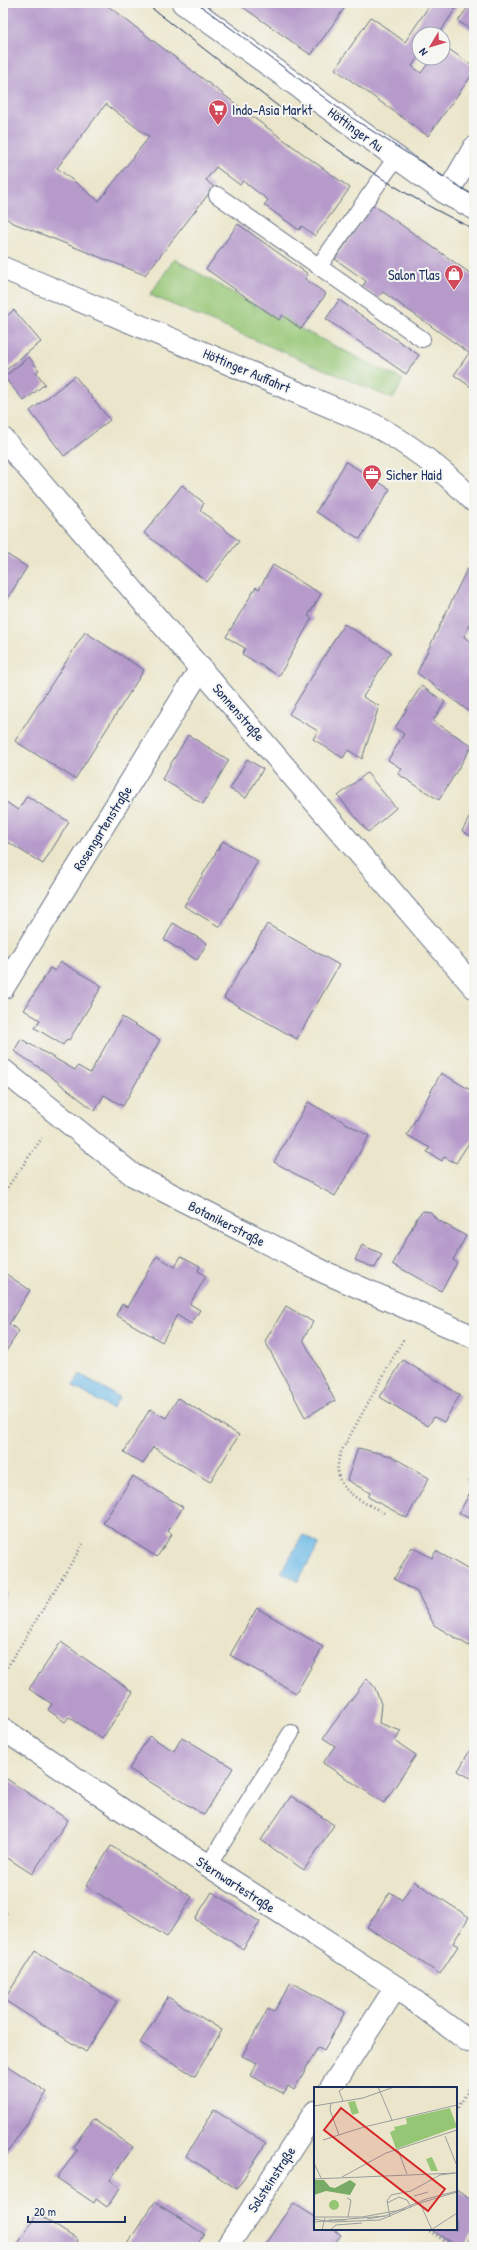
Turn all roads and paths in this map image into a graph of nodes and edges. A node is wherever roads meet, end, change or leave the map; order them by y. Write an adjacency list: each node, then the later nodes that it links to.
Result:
1 (183, 3): 3 (street, Höttinger Au)
2 (474, 148): 4 (street)
3 (396, 158): 4 (street, Höttinger Au); 7 (lane)
4 (447, 194): 6 (street, Höttinger Au)
5 (218, 195): 7 (lane)
6 (474, 208)
7 (319, 266): 9 (lane)
8 (3, 268): 11 (street, Höttinger Auffahrt)
9 (422, 338)
10 (3, 439): 12 (street, Sonnenstraße)
11 (474, 501)
12 (201, 668): 13 (street, Sonnenstraße); 14 (street, Rosengartenstraße)
13 (474, 987)
14 (3, 988)
15 (3, 1070): 16 (street, Botanikerstraße)
16 (58, 1115): 17 (path); 18 (street, Botanikerstraße)
17 (3, 1194)
18 (398, 1304): 19 (street, Botanikerstraße); 20 (path)
19 (474, 1337)
20 (384, 1512)
21 (83, 1544): 22 (path)
22 (3, 1674)
23 (3, 1729): 25 (street, Sternwartestraße)
24 (291, 1733): 25 (lane)
25 (208, 1866): 26 (street, Sternwartestraße)
26 (396, 1987): 27 (street, Sternwartestraße); 29 (street)
27 (471, 2042)
28 (474, 2080): 30 (path)
29 (332, 2087)
30 (457, 2109)
31 (314, 2114): 33 (street, Solsteinstraße)
32 (428, 2230): 34 (path)
33 (227, 2247)
34 (454, 2247)

